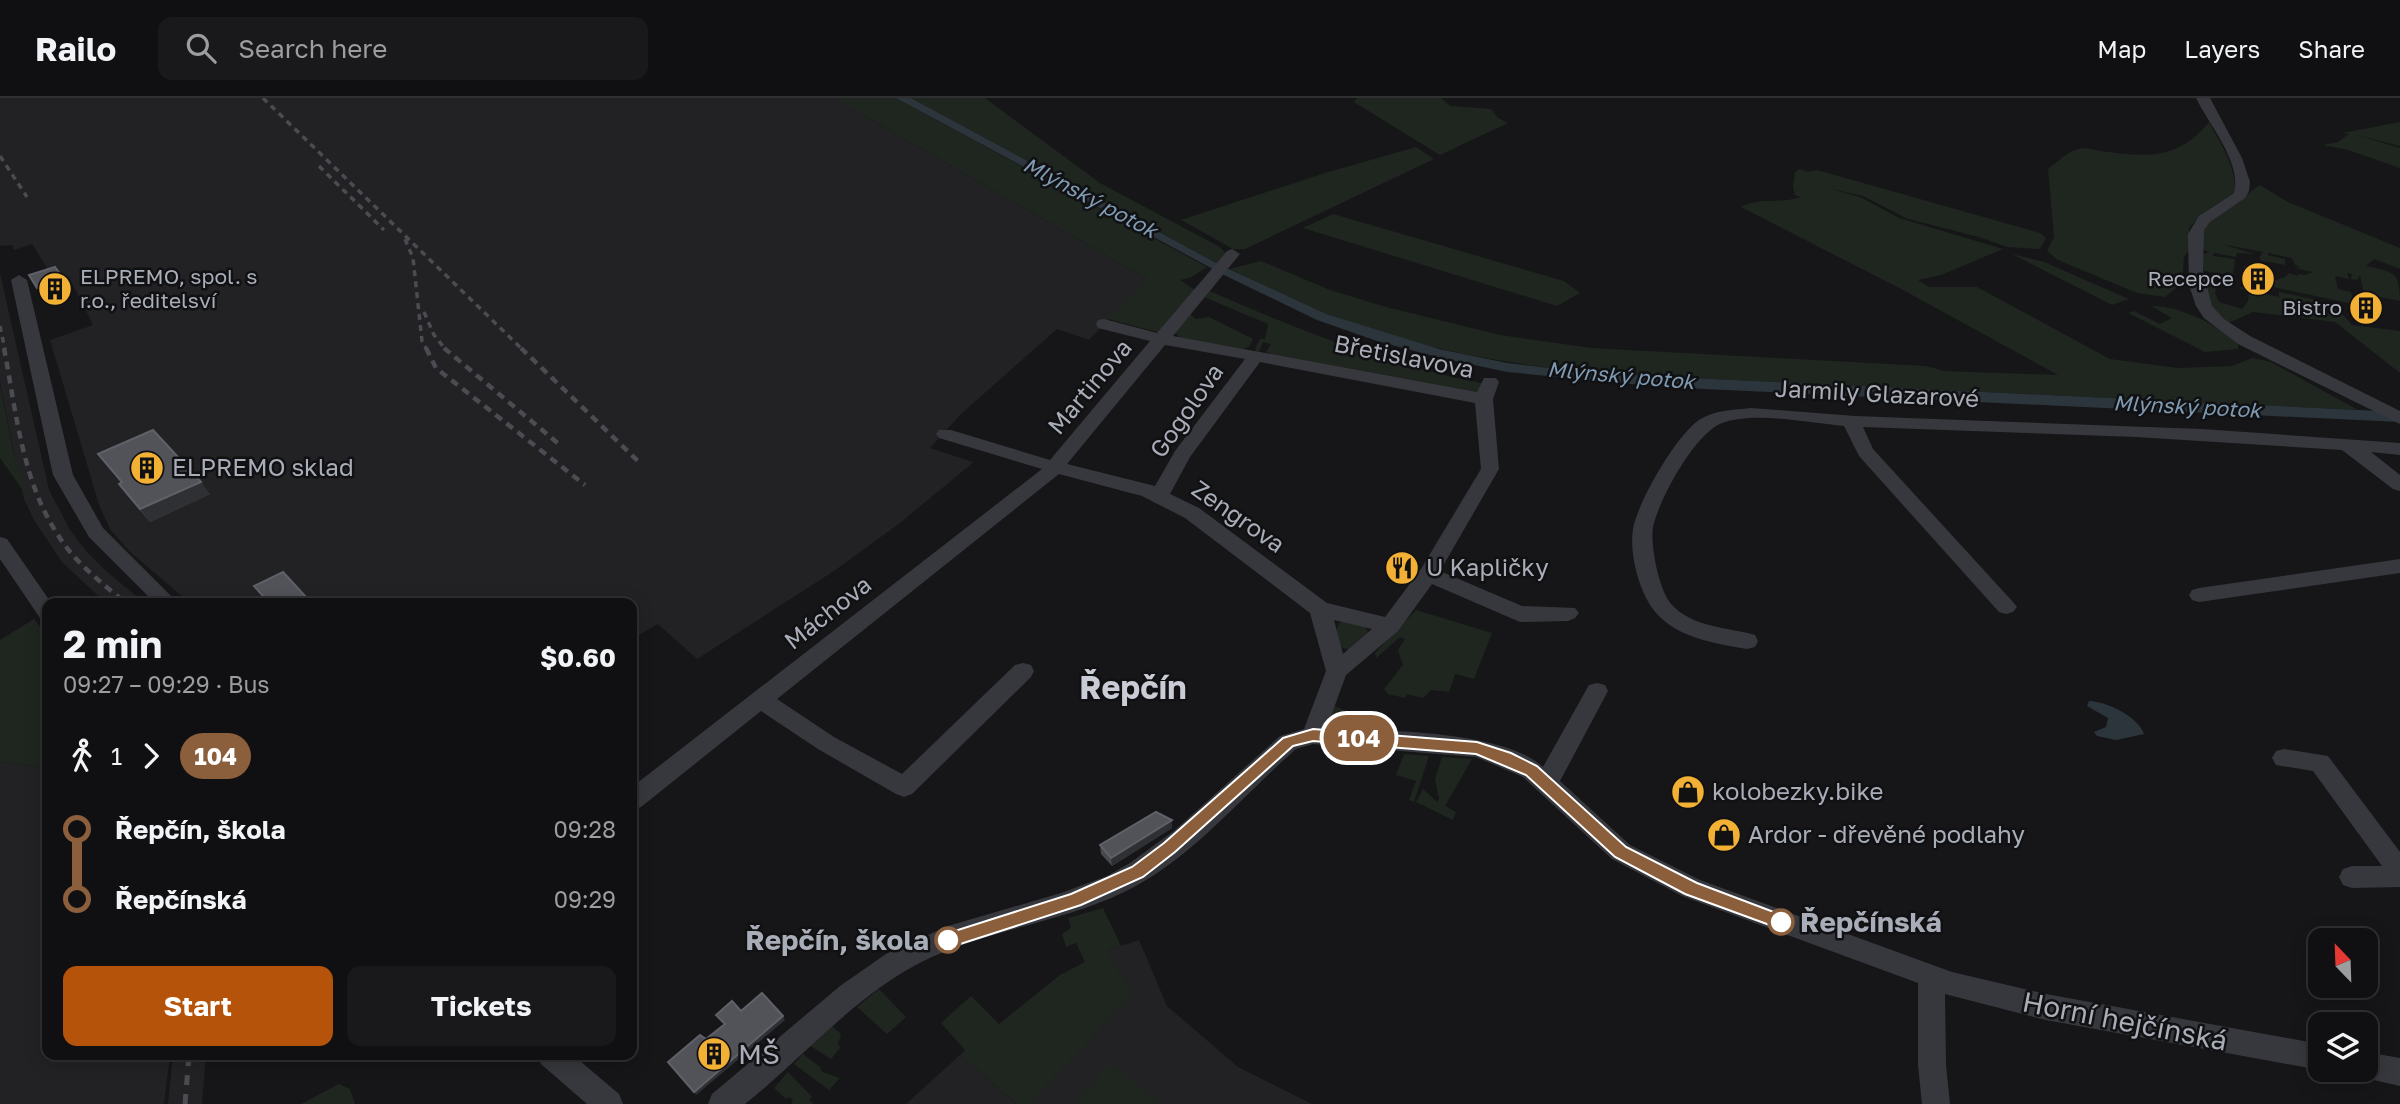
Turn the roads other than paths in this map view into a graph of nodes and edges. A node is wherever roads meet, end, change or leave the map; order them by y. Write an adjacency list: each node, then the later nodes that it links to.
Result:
1 (2203, 98): 7 (street)
2 (1231, 257): 5 (street, Martinova)
3 (19, 280): 19 (street)
4 (1104, 324): 5 (street, Břetislavova)
5 (1163, 339): 6 (street, Břetislavova); 12 (street, Martinova)
6 (1256, 356): 14 (street, Gogolova); 17 (street, Břetislavova)
7 (2400, 418)
8 (1853, 421): 10 (street, Jarmily Glazarové); 21 (street); 25 (street, Jarmily Glazarové)
9 (945, 434): 12 (street, Zengrova)
10 (2344, 443): 11 (street, Jarmily Glazarové); 13 (street, Jarmily Glazarové)
11 (2400, 449)
12 (1055, 466): 14 (street, Zengrova); 29 (street, Máchova)
13 (2400, 485)
14 (1160, 495): 22 (street, Zengrova)
15 (0, 544): 20 (street)
16 (2400, 566): 18 (street)
17 (1428, 574): 23 (street); 24 (street, Břetislavova)
18 (2199, 595)
19 (163, 598)
20 (42, 606)
21 (2006, 607)
22 (1320, 609): 24 (street); 27 (street)
23 (1568, 613)
24 (1390, 626): 27 (street, Břetislavova)
25 (1747, 641)
26 (1023, 671): 29 (street)
27 (1337, 671): 30 (street)
28 (1597, 691): 32 (street)
29 (760, 699): 33 (street, Máchova)
30 (1313, 735): 32 (street); 43 (street)
31 (2284, 758): 34 (street)
32 (1546, 784): 37 (street)
33 (637, 796)
34 (2400, 870)
35 (2400, 876): 36 (street)
36 (2352, 877)
37 (1931, 977): 38 (street, Horní hejčínská); 44 (street)
38 (2308, 1055)
39 (557, 1060): 42 (street)
40 (2378, 1068): 41 (street)
41 (2400, 1072)
42 (609, 1104)
43 (722, 1104)
44 (1936, 1104)

